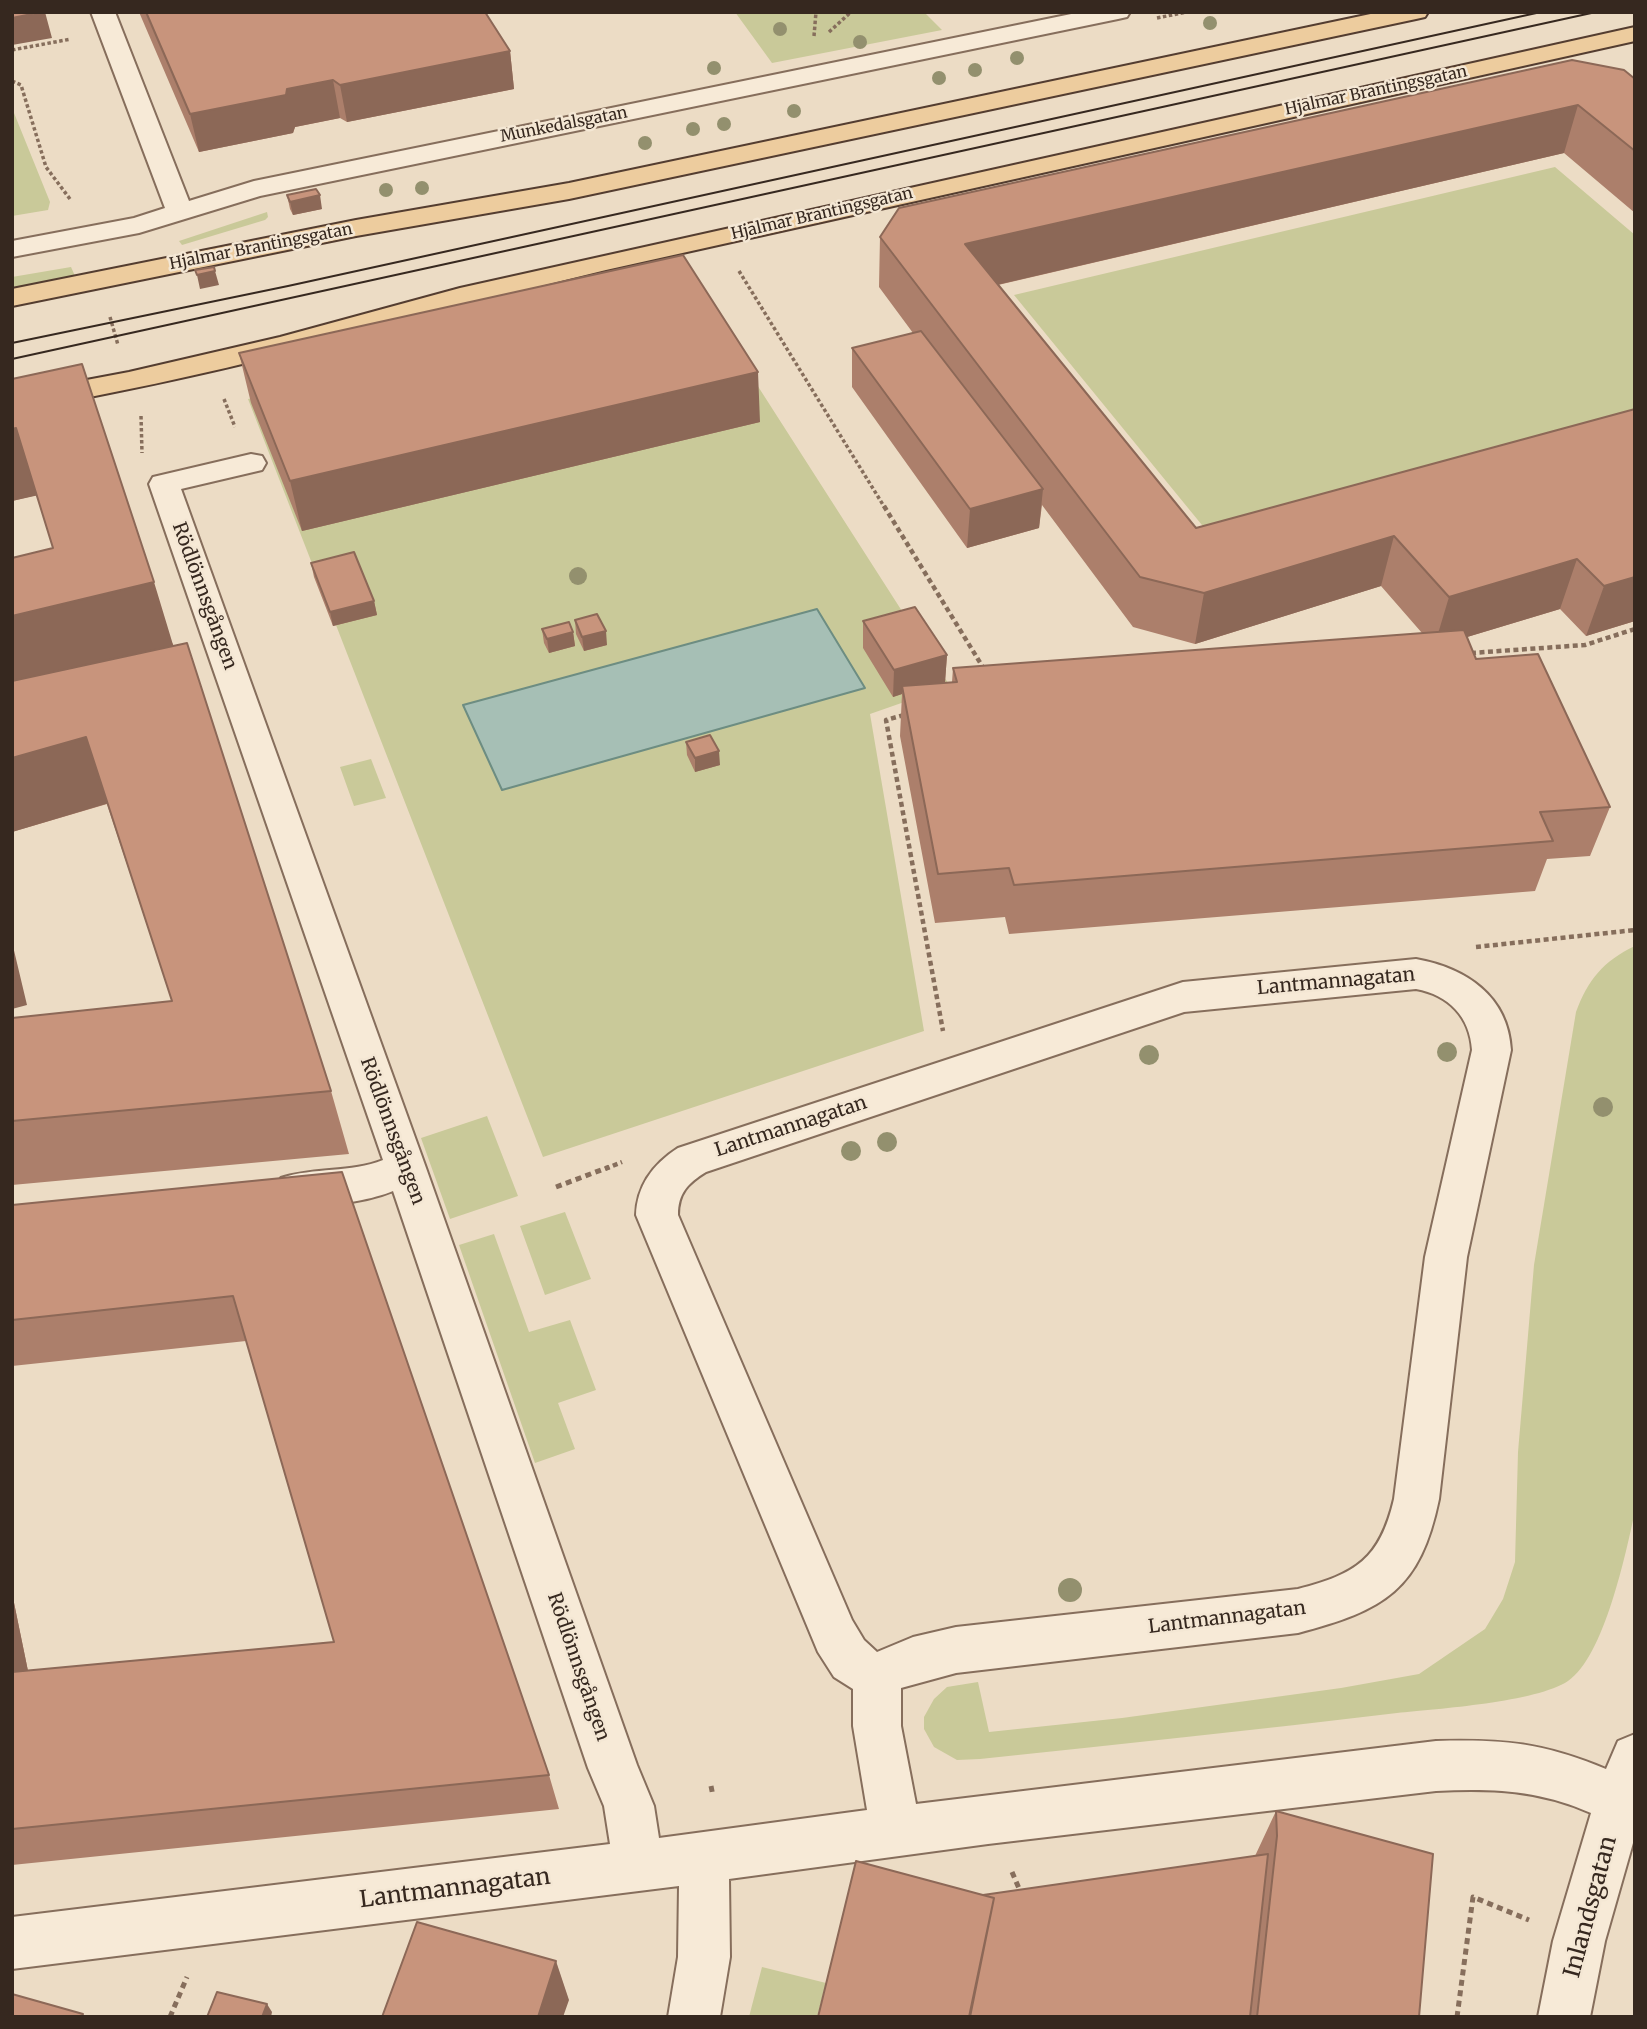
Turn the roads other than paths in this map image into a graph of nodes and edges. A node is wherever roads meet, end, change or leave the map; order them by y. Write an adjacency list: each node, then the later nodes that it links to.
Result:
1 (103, 12): 5 (street)
2 (1118, 12): 5 (street, Munkedalsgatan)
3 (1416, 12): 7 (main road, Hjalmar Brantingsgatan)
4 (1635, 34): 8 (main road, Hjalmar Brantingsgatan)
5 (180, 212): 6 (street, Munkedalsgatan)
6 (12, 249)
7 (12, 298)
8 (12, 403)
9 (251, 463): 10 (street, Rödlönnsgången)
10 (406, 1168): 11 (street); 16 (street, Rödlönnsgången)
11 (263, 1193)
12 (877, 1675): 12 (street, Lantmannagatan); 14 (street)
13 (1627, 1779): 14 (street, Lantmannagatan); 19 (street, Inlandsgatan)
14 (896, 1830): 15 (street, Lantmannagatan)
15 (702, 1857): 16 (street, Lantmannagatan); 18 (street)
16 (625, 1868): 17 (street, Lantmannagatan)
17 (12, 1943)
18 (694, 2017)
19 (1564, 2017)

